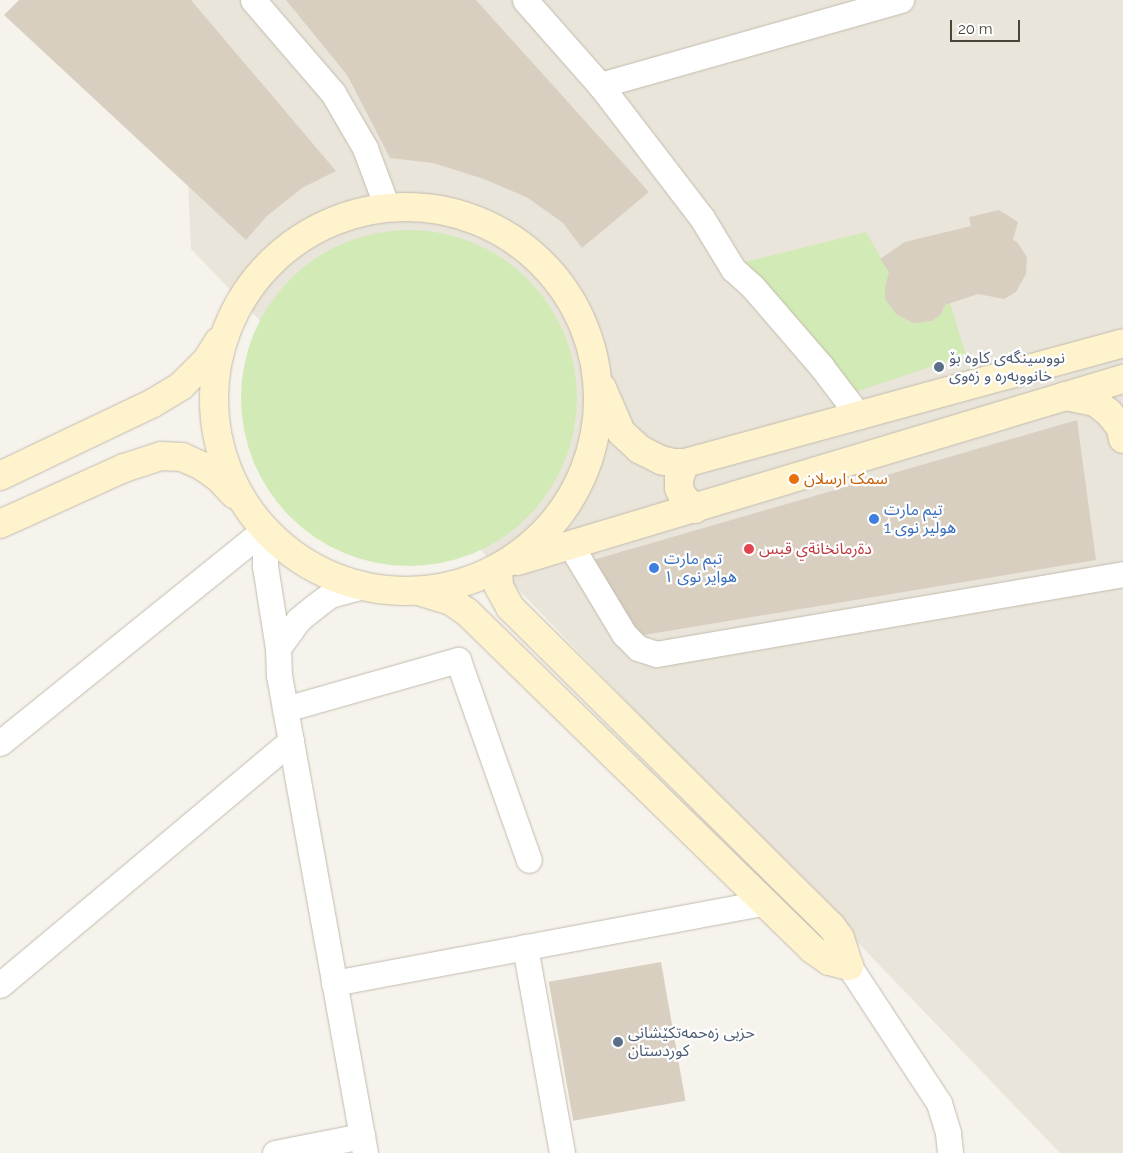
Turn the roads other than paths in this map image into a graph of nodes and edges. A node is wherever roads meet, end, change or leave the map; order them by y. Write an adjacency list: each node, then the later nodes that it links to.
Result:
1 (253, 0): 5 (street)
2 (525, 0): 4 (street)
3 (901, 0): 4 (street)
4 (600, 86): 11 (street)
5 (387, 207): 6 (street); 8 (street)
6 (230, 322): 14 (street); 15 (street)
7 (1123, 343): 11 (street)
8 (597, 375): 13 (street); 20 (street)
9 (1123, 379): 10 (street)
10 (1064, 395): 12 (street); 16 (street)
11 (860, 416): 13 (street)
12 (1122, 430)
13 (685, 463): 16 (street)
14 (0, 476)
15 (248, 508): 17 (street); 18 (street)
16 (695, 509): 19 (street)
17 (0, 524)
18 (264, 532): 22 (street); 24 (street); 27 (street)
19 (571, 546): 20 (street); 21 (street)
20 (502, 566): 23 (street); 31 (street)
21 (1123, 574)
22 (360, 587): 23 (street); 24 (street)
23 (420, 592): 29 (street)
24 (278, 648): 25 (street)
25 (285, 709): 26 (street); 28 (street)
26 (291, 741): 32 (street); 33 (street)
27 (0, 743)
28 (529, 860)
29 (765, 902): 30 (street); 31 (street)
30 (525, 947): 32 (street); 36 (street)
31 (849, 966): 37 (street)
32 (334, 983): 34 (street)
33 (0, 985)
34 (363, 1144): 35 (street)
35 (275, 1153)
36 (562, 1153)
37 (950, 1153)

